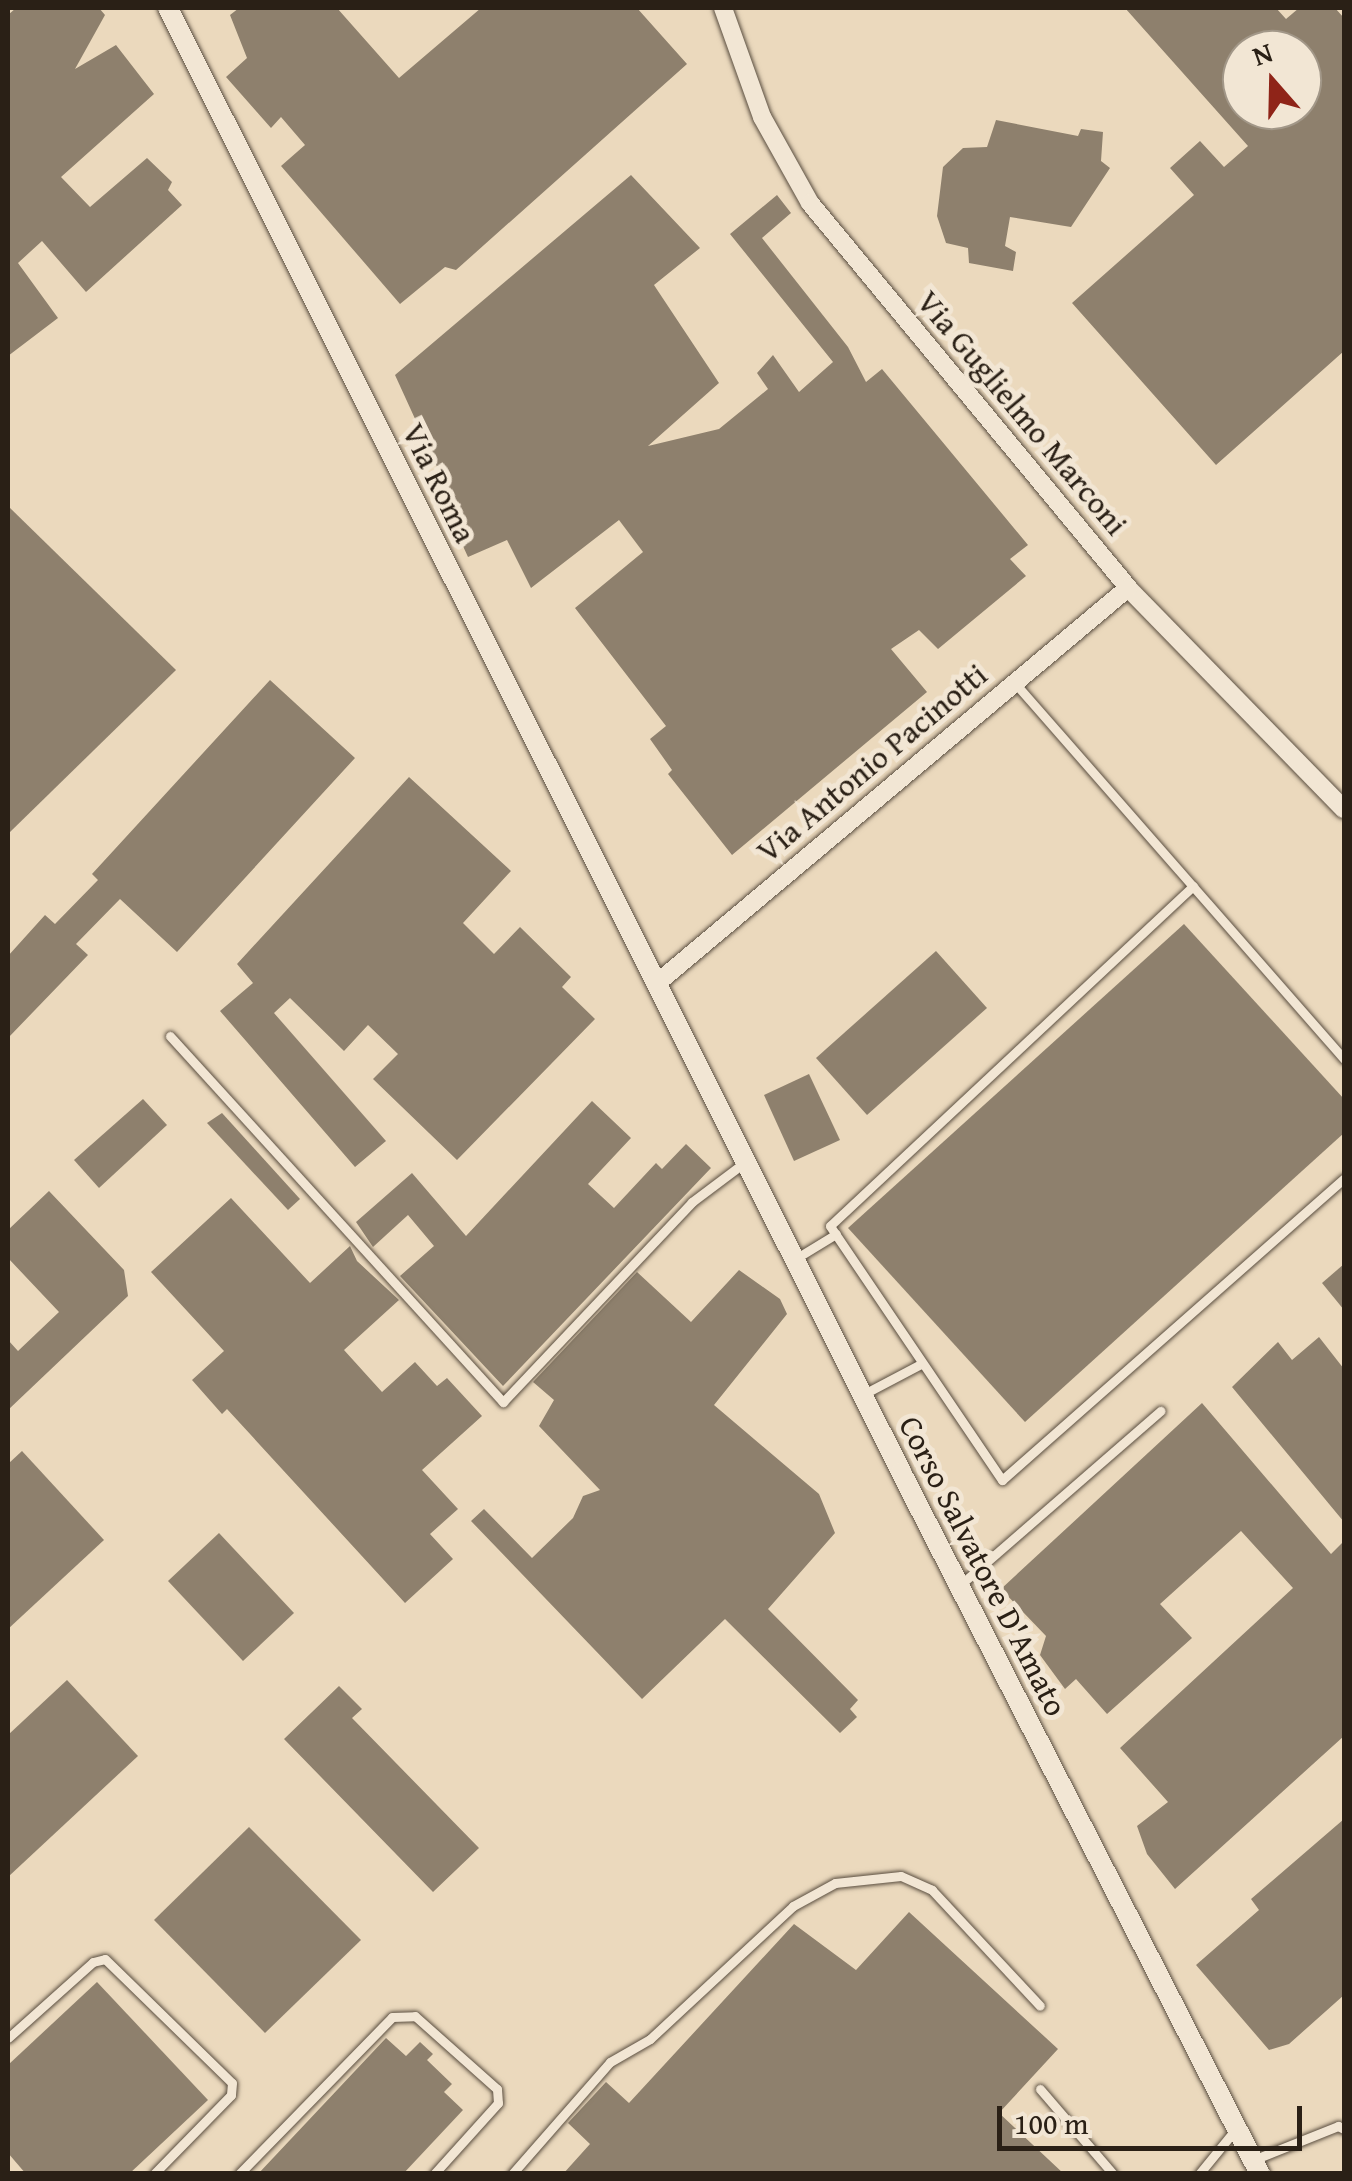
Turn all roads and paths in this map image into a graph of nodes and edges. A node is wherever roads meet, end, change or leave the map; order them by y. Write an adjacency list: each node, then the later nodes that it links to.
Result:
1 (168, 8): 7 (street, Via Roma)
2 (723, 8): 3 (street, Via Guglielmo Marconi)
3 (1128, 588): 4 (street, Via Antonio Pacinotti); 5 (street, Via Guglielmo Marconi)
4 (1014, 682): 6 (lane); 7 (street, Via Antonio Pacinotti)
5 (1344, 809)
6 (1193, 886): 9 (lane); 12 (lane)
7 (656, 984): 10 (street, Corso Salvatore D'Amato)
8 (170, 1036): 10 (lane)
9 (1344, 1059)
10 (745, 1162): 13 (street, Corso Salvatore D'Amato)
11 (1344, 1178): 14 (lane)
12 (836, 1234): 13 (lane); 14 (lane)
13 (794, 1260): 15 (street, Corso Salvatore D'Amato)
14 (921, 1364): 15 (lane)
15 (862, 1395): 17 (street, Corso Salvatore D'Amato)
16 (1160, 1411): 17 (lane)
17 (960, 1586): 21 (street, Corso Salvatore D'Amato)
18 (1040, 2006): 27 (lane)
19 (8, 2038): 24 (lane)
20 (1040, 2088): 28 (lane)
21 (1236, 2128): 23 (street, Corso Salvatore D'Amato); 29 (lane)
22 (1344, 2130): 23 (lane)
23 (1256, 2166)
24 (154, 2174)
25 (239, 2174): 26 (lane)
26 (434, 2174)
27 (512, 2174)
28 (1113, 2174)
29 (1198, 2174)

